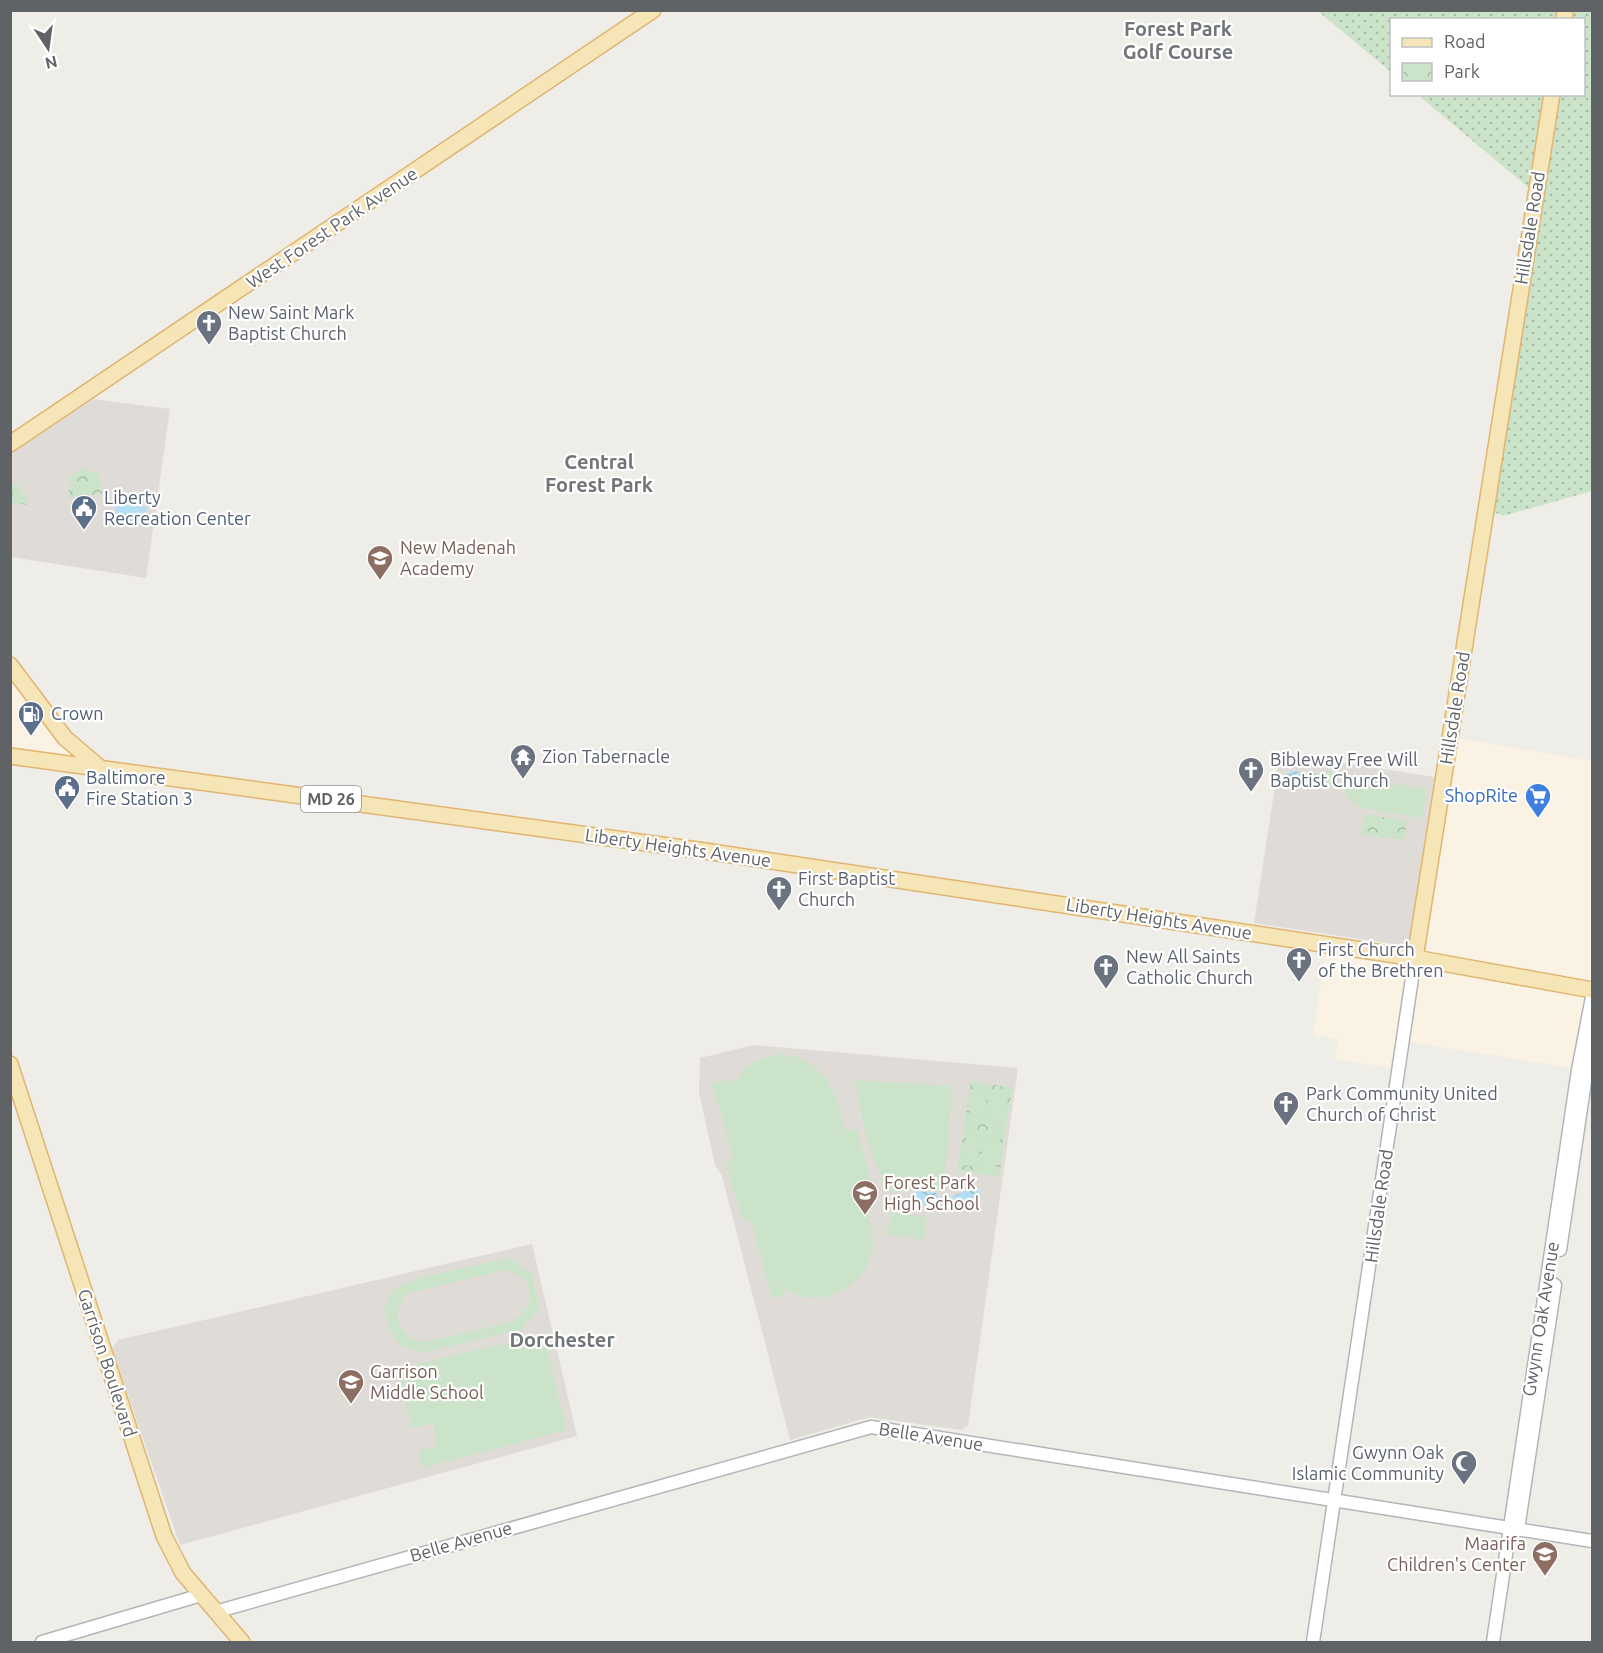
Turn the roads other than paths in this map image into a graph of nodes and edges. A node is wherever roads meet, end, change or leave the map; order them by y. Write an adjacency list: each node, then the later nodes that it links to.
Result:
1 (653, 10): 3 (main road, West Forest Park Avenue)
2 (1552, 96): 7 (main road, Hillsdale Road)
3 (10, 444)
4 (10, 665): 6 (main road)
5 (10, 756): 6 (main road, Liberty Heights Avenue / MD 26)
6 (100, 768): 7 (main road, Liberty Heights Avenue / MD 26)
7 (1415, 958): 8 (main road, Liberty Heights Avenue / MD 26); 12 (street, Hillsdale Road)
8 (1593, 990)
9 (1593, 997): 13 (street, Gwynn Oak Avenue)
10 (1593, 1034): 13 (street, Gwynn Oak Avenue)
11 (10, 1064): 15 (main road, Garrison Boulevard)
12 (1335, 1501): 13 (street, Belle Avenue); 16 (street, Belle Avenue); 19 (street, Hillsdale Road)
13 (1514, 1529): 14 (street, Belle Avenue); 20 (street, Gwynn Oak Avenue); 21 (street, Gwynn Oak Avenue)
14 (1593, 1541)
15 (201, 1595): 16 (main road, Garrison Boulevard); 17 (street)
16 (215, 1612): 18 (main road, Garrison Boulevard)
17 (42, 1642)
18 (242, 1642)
19 (1313, 1642)
20 (1493, 1642)
21 (1501, 1642)

